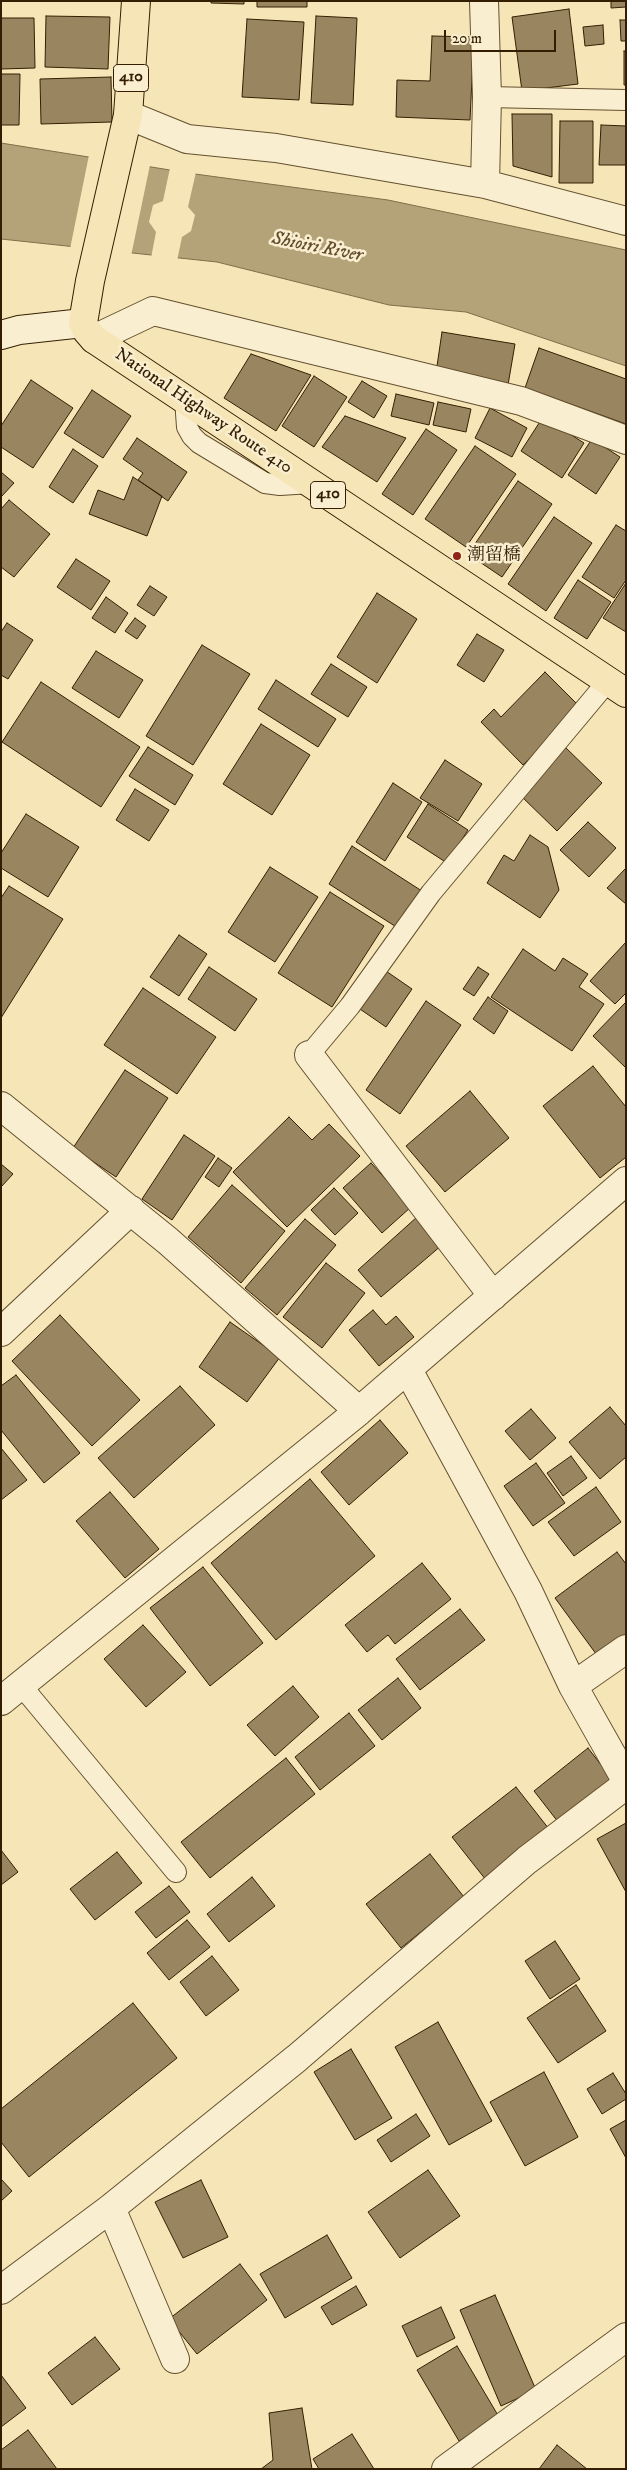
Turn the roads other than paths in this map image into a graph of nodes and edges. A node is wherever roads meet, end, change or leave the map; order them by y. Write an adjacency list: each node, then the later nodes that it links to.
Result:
1 (136, 1): 5 (highway, 410)
2 (484, 1): 3 (street)
3 (488, 98): 4 (lane); 6 (street)
4 (626, 100)
5 (128, 115): 6 (street); 8 (highway, 410)
6 (485, 184): 7 (street)
7 (626, 221)
8 (88, 331): 9 (street); 10 (street); 11 (highway, National Highway Route 410 / 410)
9 (1, 335)
10 (626, 440)
11 (617, 687): 12 (lane)
12 (309, 1055): 16 (street)
13 (1, 1106): 15 (street)
14 (626, 1181): 16 (street)
15 (131, 1210): 17 (street); 19 (street)
16 (492, 1296): 18 (street)
17 (1, 1332)
18 (408, 1370): 19 (street); 21 (street)
19 (359, 1411): 22 (street)
20 (626, 1649): 21 (street)
21 (573, 1686): 23 (street)
22 (11, 1692): 25 (lane)
23 (626, 1780)
24 (626, 1785): 26 (street)
25 (176, 1872)
26 (111, 2208): 27 (street); 29 (street)
27 (1, 2290)
28 (626, 2336): 30 (street)
29 (175, 2359)
30 (446, 2469)

